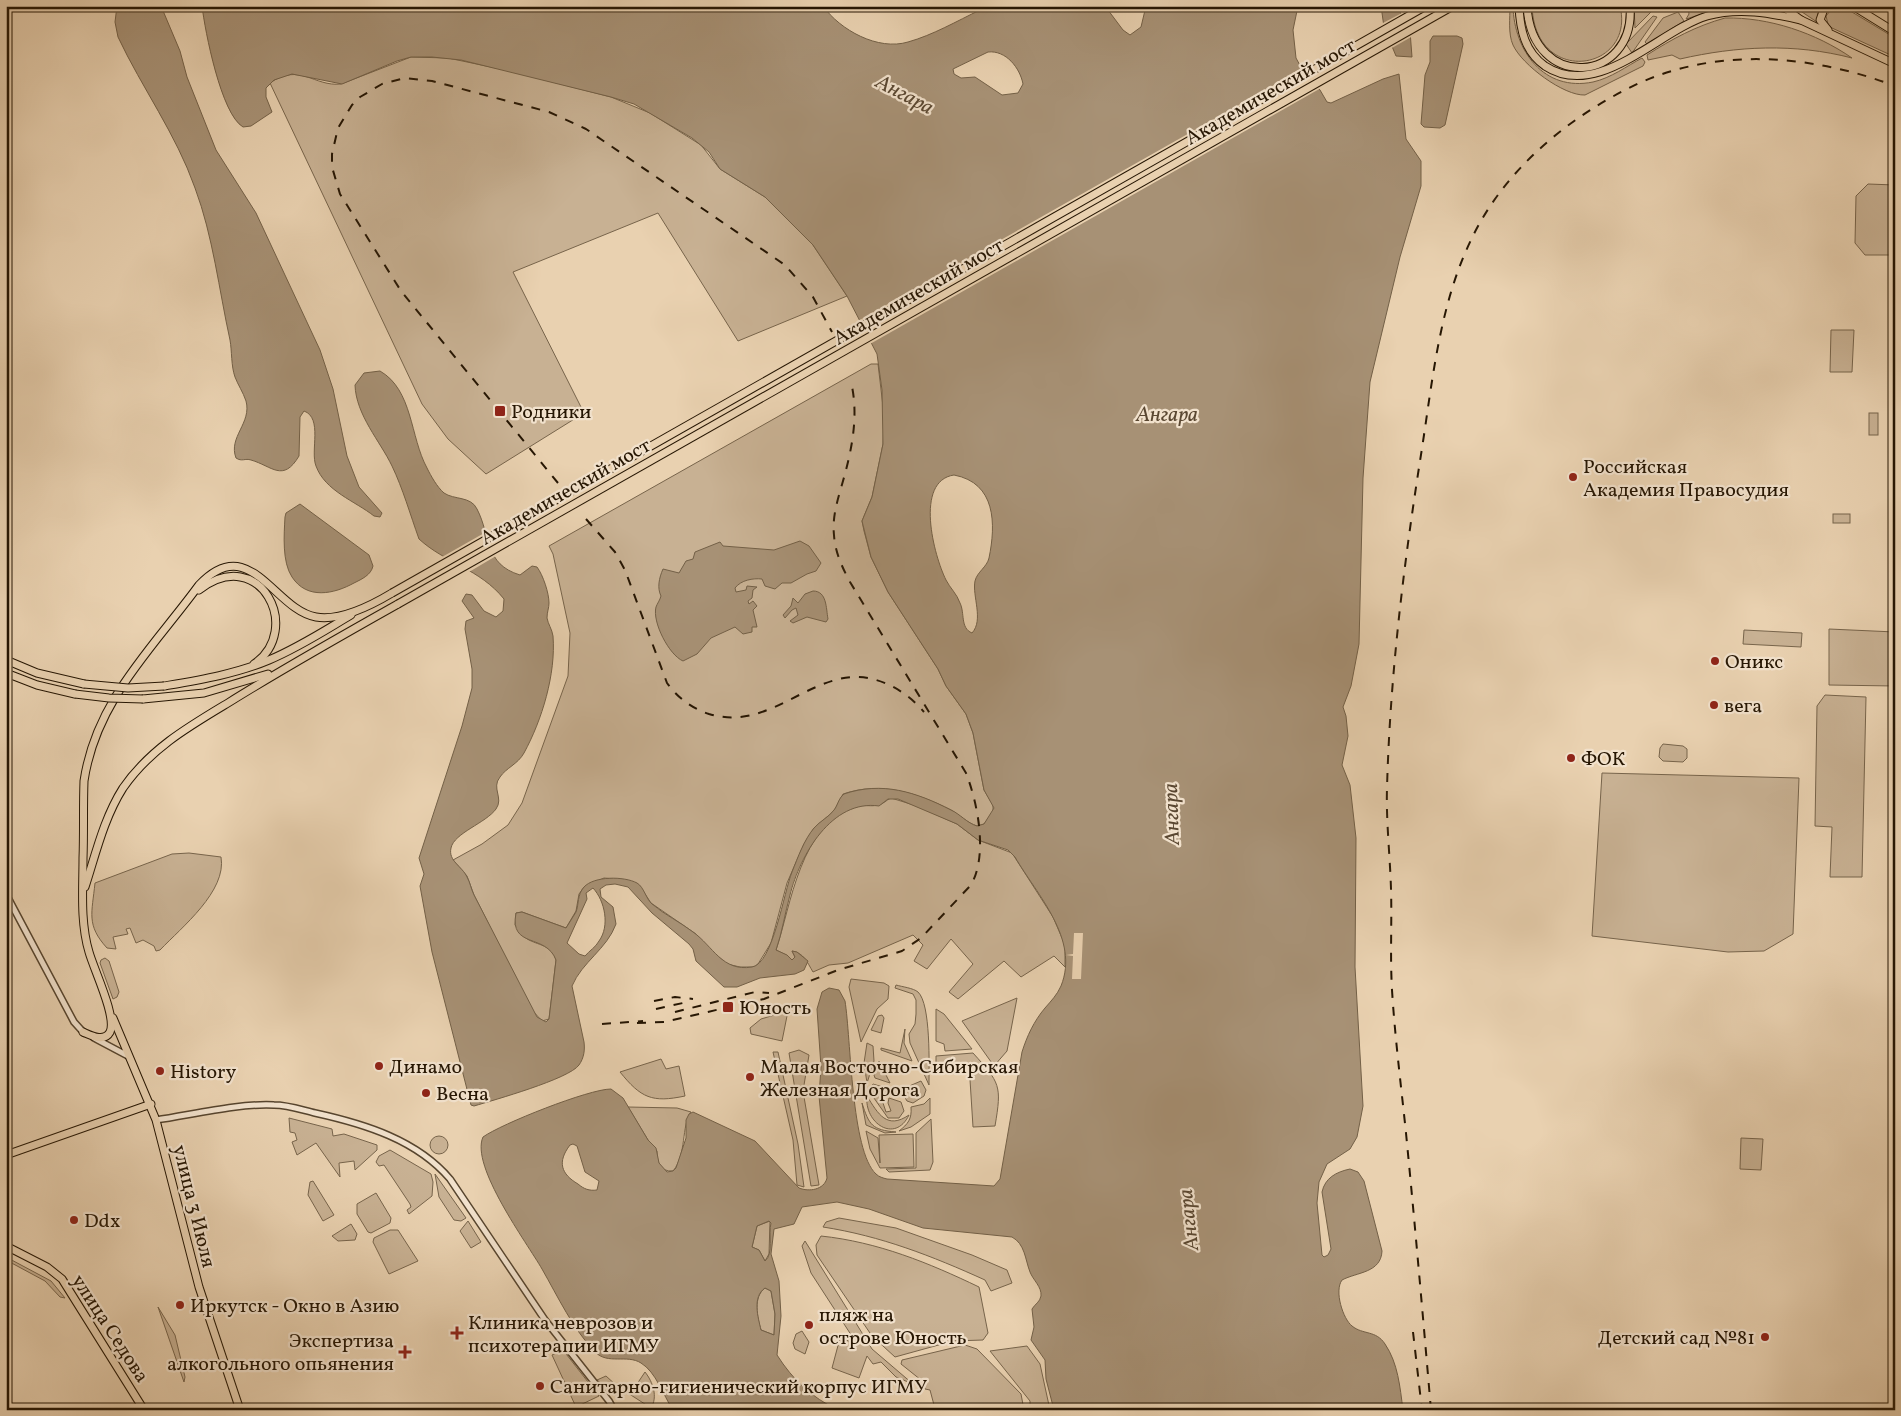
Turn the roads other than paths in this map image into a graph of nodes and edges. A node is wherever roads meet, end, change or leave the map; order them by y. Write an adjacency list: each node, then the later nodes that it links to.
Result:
1 (1426, 6): 14 (main road, Академический мост, bridge)
2 (1453, 6): 17 (main road, Академический мост, bridge)
3 (1519, 6): 9 (main road)
4 (1527, 6): 5 (main road)
5 (1630, 6)
6 (1782, 6): 9 (main road)
7 (1825, 6): 11 (main road)
8 (1853, 6): 10 (main road)
9 (1801, 20): 11 (main road)
10 (1895, 32)
11 (1839, 37): 12 (main road)
12 (1895, 64)
13 (190, 597): 14 (main road); 16 (main road); 20 (main road, улица 3 Июля)
14 (368, 604): 16 (main road)
15 (6, 660): 16 (main road, bridge)
16 (249, 666)
17 (278, 671): 18 (main road, bridge); 20 (main road)
18 (6, 673)
19 (6, 894): 22 (street)
20 (82, 894): 21 (main road, улица 3 Июля)
21 (110, 1013): 22 (main road); 23 (main road, улица 3 Июля)
22 (83, 1032): 23 (street)
23 (130, 1057): 24 (main road, улица 3 Июля)
24 (150, 1104): 25 (main road, улица 3 Июля); 26 (main road)
25 (156, 1120): 29 (main road, улица 3 Июля); 30 (street)
26 (6, 1155)
27 (6, 1246): 28 (main road, улица Седова)
28 (144, 1410)
29 (240, 1410)
30 (614, 1410)

